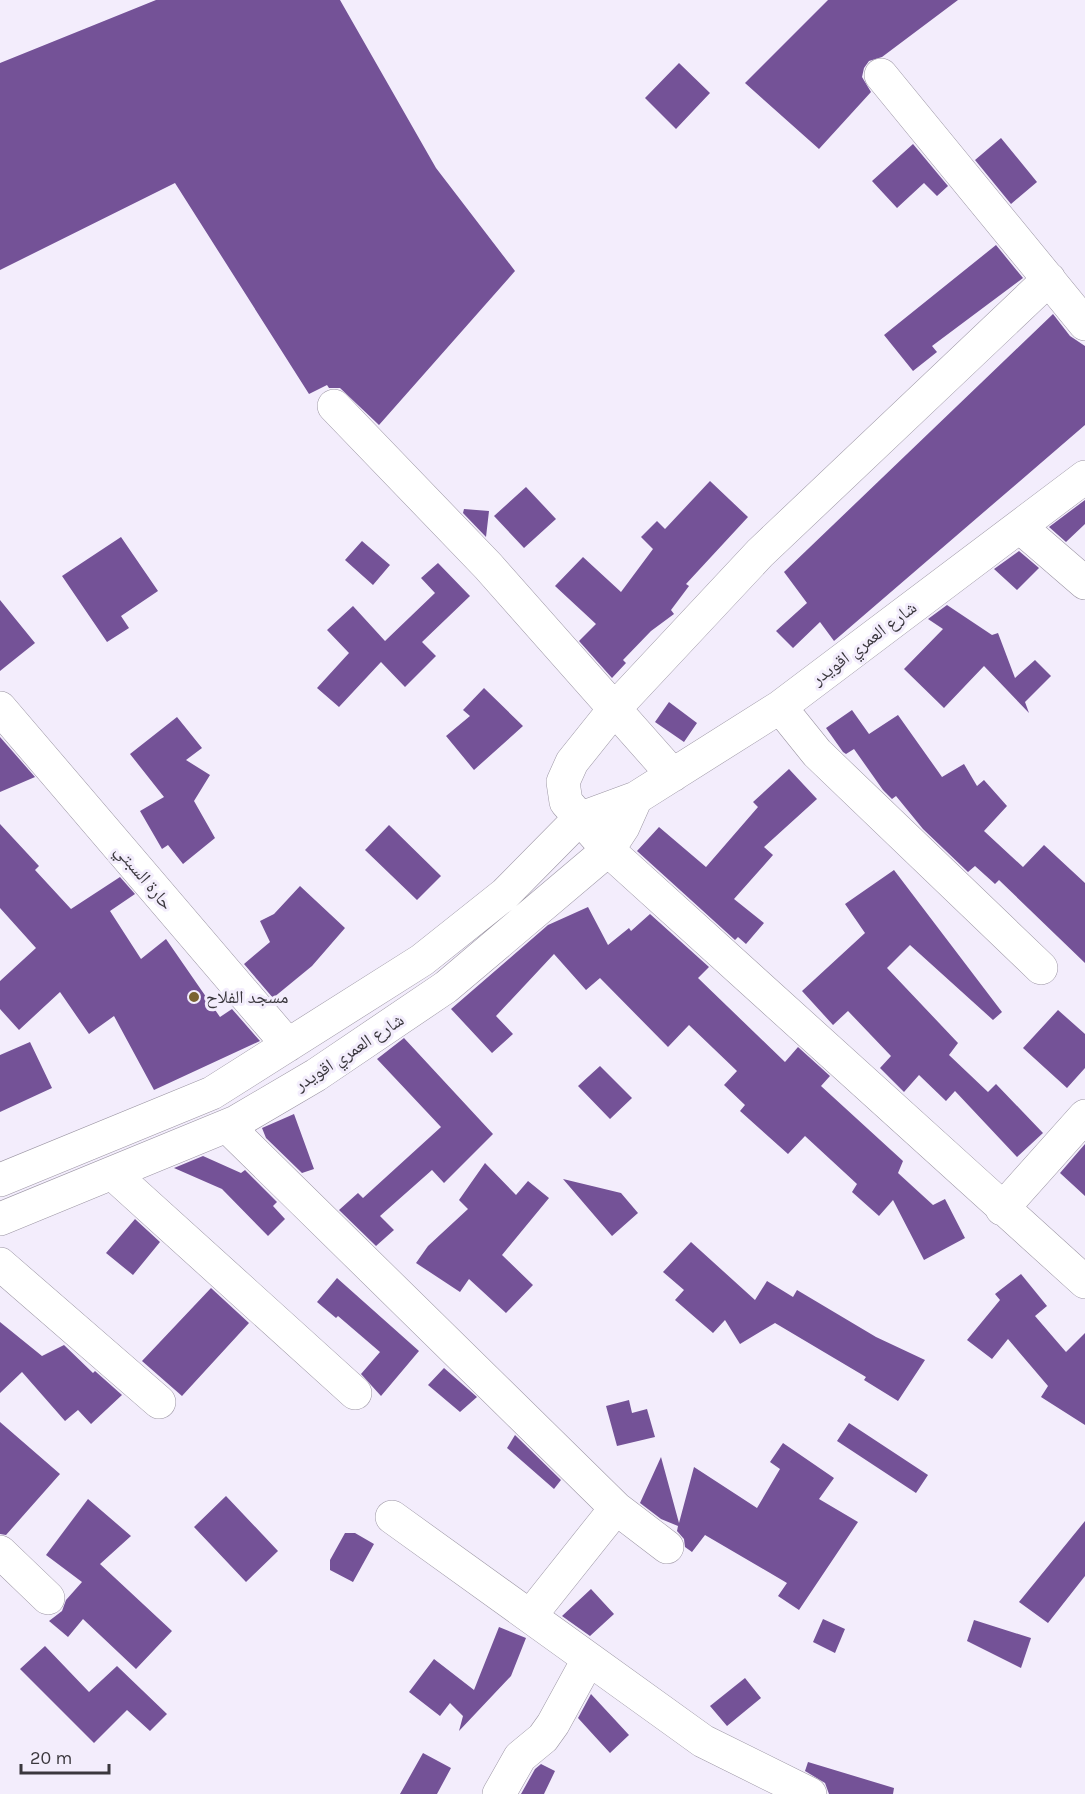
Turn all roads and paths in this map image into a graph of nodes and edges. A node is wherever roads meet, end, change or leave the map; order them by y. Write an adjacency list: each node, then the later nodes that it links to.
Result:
1 (881, 75): 2 (street)
2 (1049, 279): 3 (street); 8 (street)
3 (1085, 324)
4 (333, 406): 8 (street)
5 (1085, 477): 6 (street, شارع العمري اقويدر)
6 (1020, 527): 7 (street); 9 (street, شارع العمري اقويدر)
7 (1085, 583)
8 (616, 707): 11 (street); 13 (street)
9 (780, 707): 11 (street, شارع العمري اقويدر); 15 (street)
10 (0, 708): 16 (street, حارة السبتي)
11 (674, 774): 12 (street, شارع العمري اقويدر)
12 (636, 798): 13 (street, شارع العمري اقويدر); 14 (street, شارع العمري اقويدر)
13 (579, 819): 14 (street); 16 (street, شارع العمري اقويدر)
14 (608, 850): 18 (street, شارع العمري اقويدر); 21 (street)
15 (1041, 968)
16 (288, 1045): 20 (street, شارع العمري اقويدر)
17 (1085, 1116): 21 (street)
18 (226, 1126): 19 (street, شارع العمري اقويدر); 27 (street)
19 (112, 1173): 22 (street, شارع العمري اقويدر); 25 (street)
20 (0, 1180)
21 (1002, 1209): 24 (street)
22 (0, 1219)
23 (0, 1264): 26 (street)
24 (1085, 1282)
25 (355, 1393)
26 (159, 1402)
27 (616, 1508): 29 (street); 32 (street)
28 (392, 1518): 32 (street)
29 (667, 1547)
30 (0, 1552): 31 (street)
31 (48, 1598)
32 (530, 1616): 33 (street)
33 (588, 1660): 34 (street); 35 (street)
34 (499, 1794)
35 (810, 1794)

